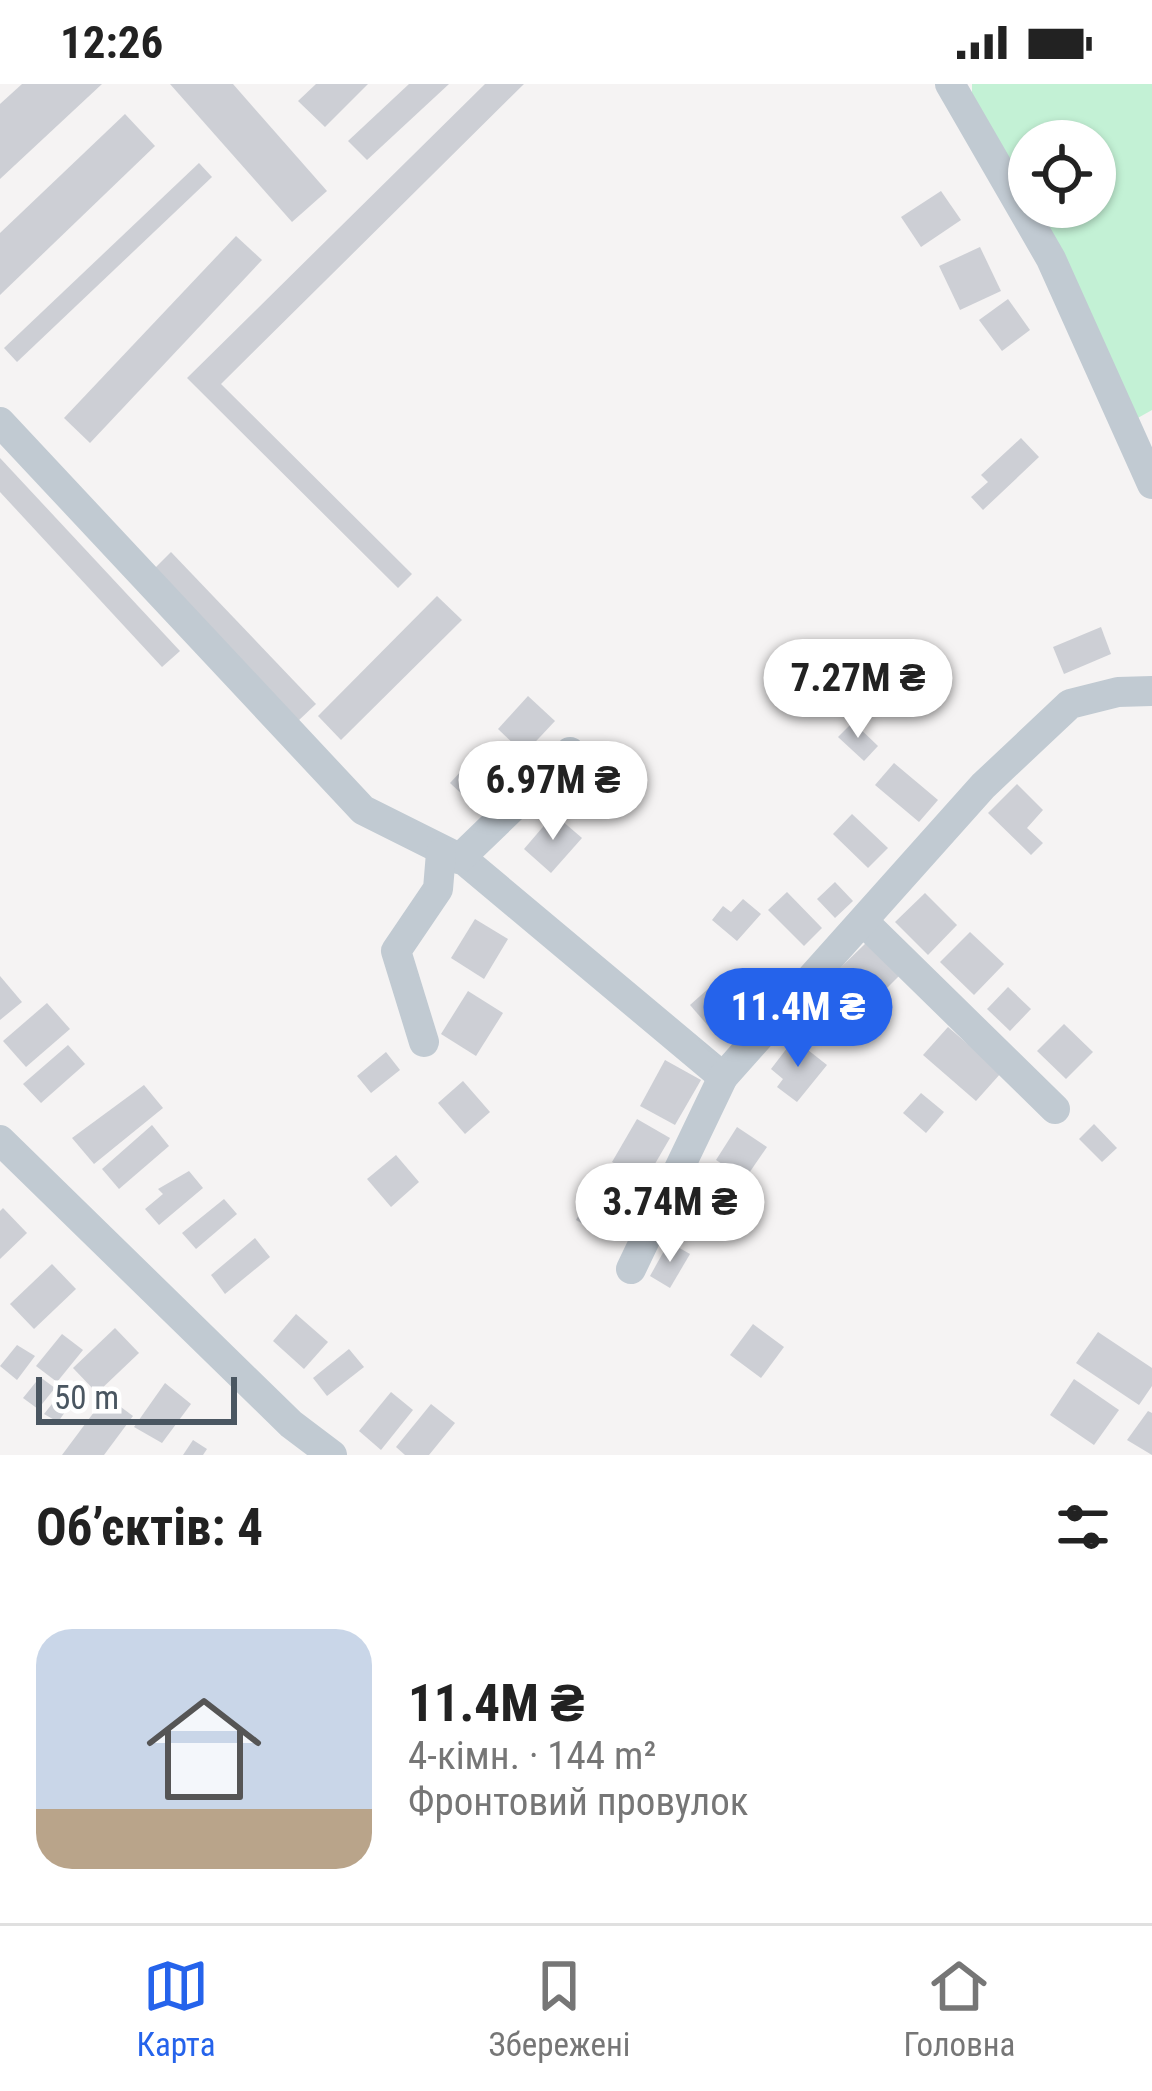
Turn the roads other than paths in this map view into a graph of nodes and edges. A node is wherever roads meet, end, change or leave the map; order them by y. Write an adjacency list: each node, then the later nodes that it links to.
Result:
1 (950, 84): 3 (street)
2 (0, 422): 6 (street)
3 (1152, 484)
4 (1152, 691): 7 (street)
5 (570, 752): 6 (street)
6 (450, 856): 8 (street); 9 (street)
7 (863, 921): 9 (street); 10 (street)
8 (424, 1042)
9 (723, 1077): 12 (street)
10 (1055, 1109)
11 (0, 1140): 13 (street)
12 (632, 1269)
13 (332, 1455)

